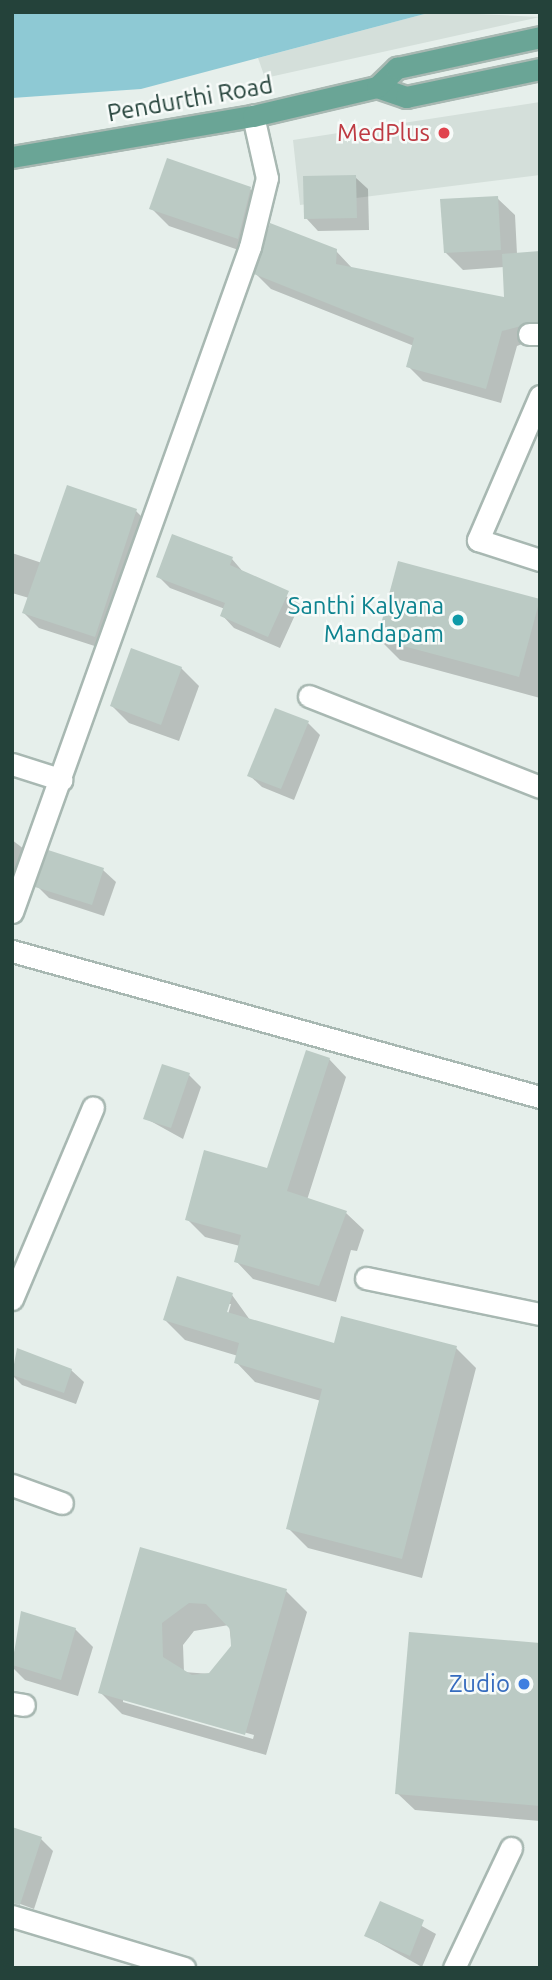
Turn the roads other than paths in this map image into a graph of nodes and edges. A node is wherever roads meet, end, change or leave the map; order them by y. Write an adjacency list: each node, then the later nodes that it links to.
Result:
1 (540, 37): 3 (main road, Pendurthi Road)
2 (540, 69): 3 (main road, Pendurthi Road)
3 (377, 87): 4 (main road, Pendurthi Road)
4 (253, 116): 5 (main road, Pendurthi Road); 10 (street)
5 (12, 157)
6 (540, 396): 7 (street)
7 (540, 560)
8 (309, 695): 11 (street)
9 (12, 764): 10 (street)
10 (62, 780): 12 (street)
11 (540, 787)
12 (12, 912)
13 (12, 951): 14 (street)
14 (540, 1097)
15 (93, 1107): 17 (street)
16 (366, 1278): 18 (street)
17 (12, 1299)
18 (540, 1314)
19 (12, 1485): 20 (street)
20 (62, 1503)
21 (511, 1848): 24 (street)
22 (12, 1916): 23 (street)
23 (184, 1968)
24 (454, 1968)

